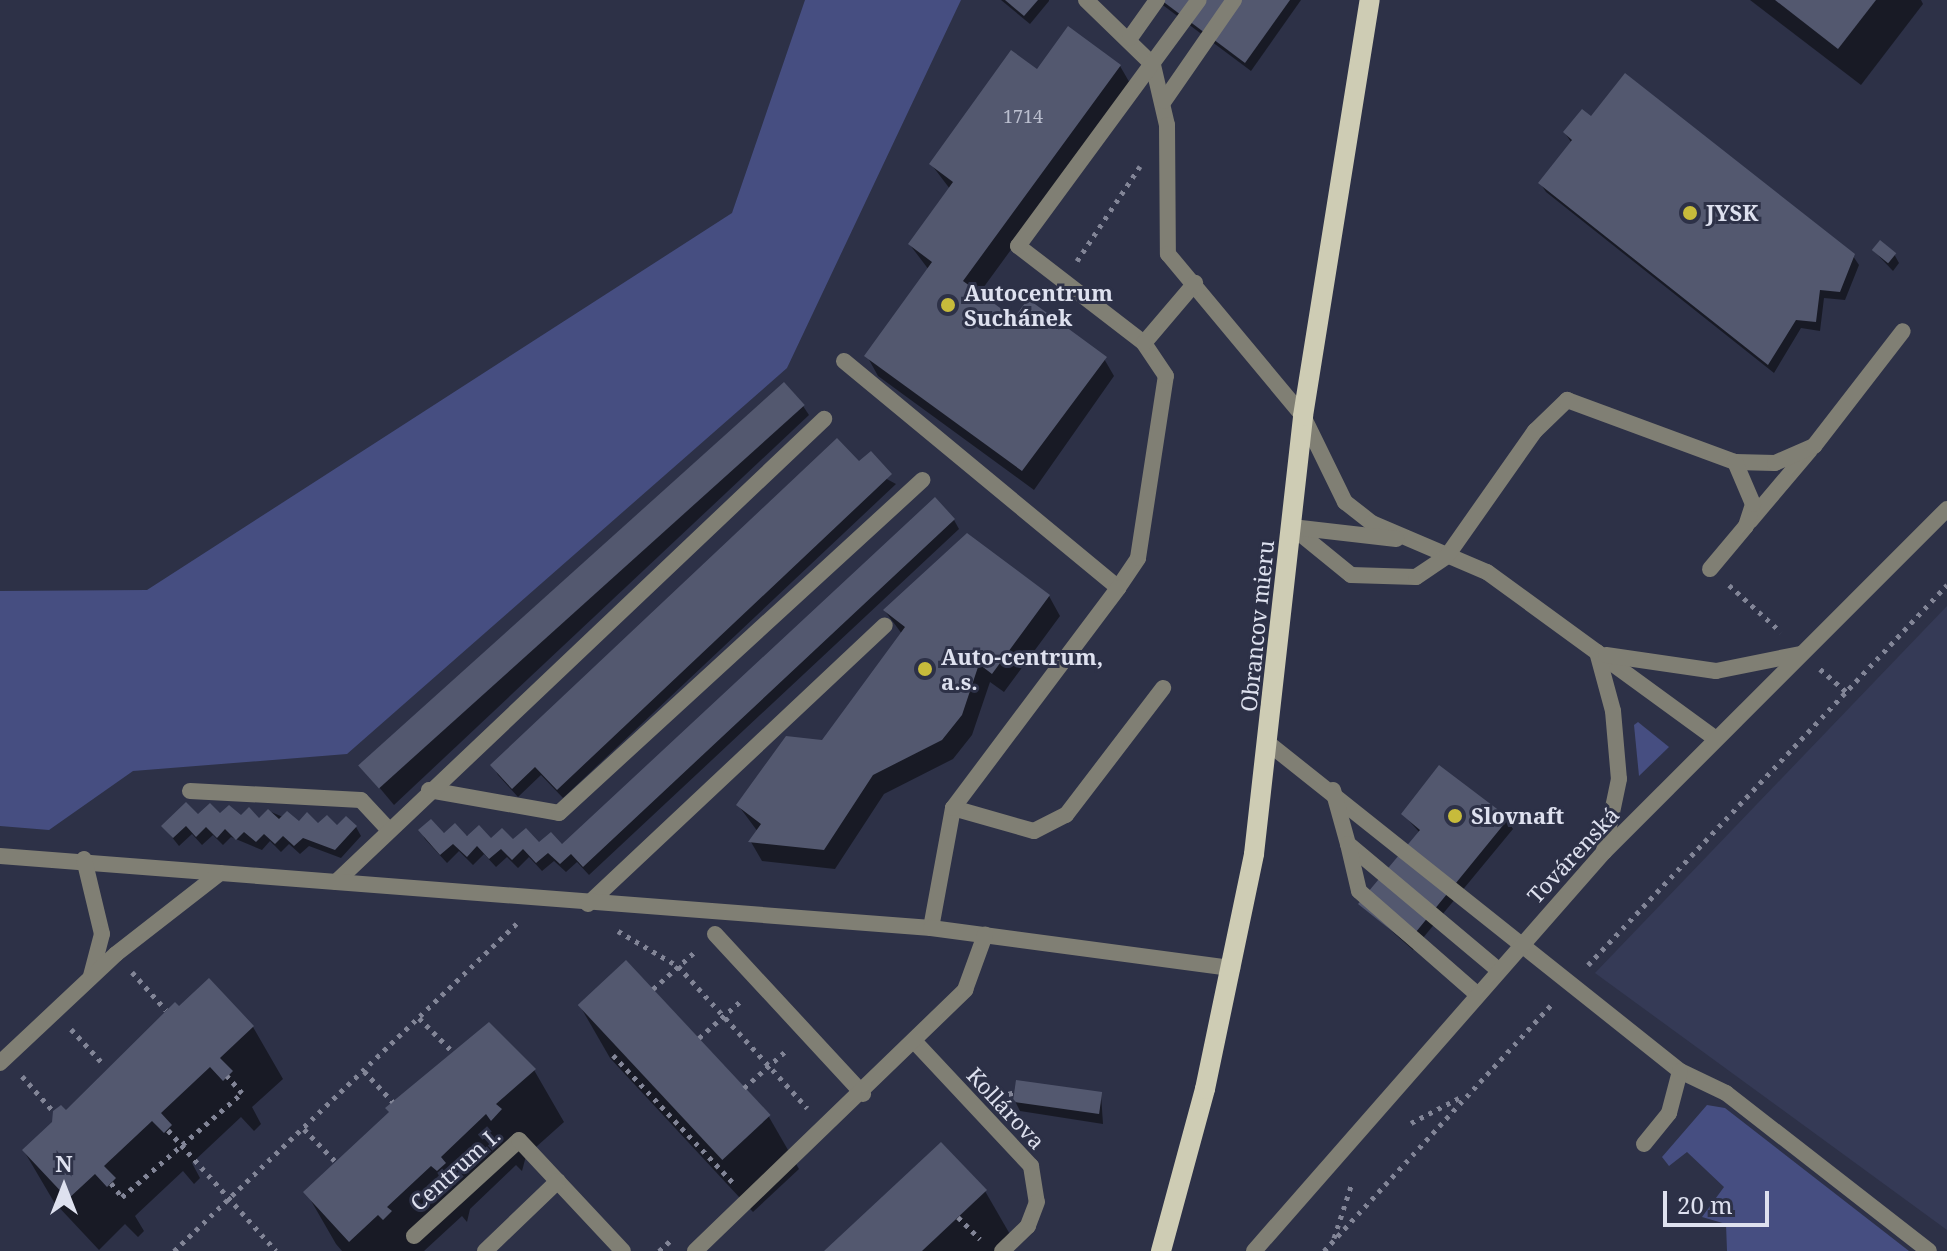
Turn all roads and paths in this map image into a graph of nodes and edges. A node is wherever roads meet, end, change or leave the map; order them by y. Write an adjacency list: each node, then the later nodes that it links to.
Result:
1 (1086, 0): 6 (street)
2 (1157, 0): 6 (street)
3 (1199, 0): 7 (street)
4 (1234, 0): 8 (street)
5 (1370, 0): 15 (main road, Obrancov mieru)
6 (1130, 38): 7 (street)
7 (1153, 65): 8 (street); 10 (street)
8 (1164, 101): 9 (street)
9 (1167, 125): 10 (path); 11 (street)
10 (1064, 280): 13 (street)
11 (1195, 283): 13 (street); 15 (street)
12 (1903, 331): 17 (street)
13 (1144, 343): 27 (street)
14 (844, 361): 27 (street)
15 (1303, 416): 22 (main road, Obrancov mieru); 23 (street)
16 (824, 419): 38 (street)
17 (1814, 446): 18 (street); 21 (street)
18 (1735, 462): 21 (street); 24 (street)
19 (922, 480): 38 (street)
20 (1947, 509): 32 (street, Továrenská)
21 (1746, 526): 25 (street)
22 (1292, 527): 23 (street); 24 (street); 37 (main road, Obrancov mieru)
23 (1410, 540): 24 (street)
24 (1447, 556): 31 (street)
25 (1710, 569)
26 (1947, 585): 35 (path)
27 (1118, 588): 41 (street)
28 (1747, 599): 30 (path)
29 (885, 625): 50 (street)
30 (1778, 629)
31 (1597, 652): 32 (street); 36 (street); 44 (street)
32 (1801, 654): 36 (street, Továrenská)
33 (1819, 668): 35 (path)
34 (1163, 688): 41 (street)
35 (1846, 692): 61 (path)
36 (1716, 739): 44 (street, Továrenská)
37 (1268, 743): 39 (street); 58 (main road, Obrancov mieru)
38 (429, 790): 42 (street)
39 (1333, 790): 43 (street); 55 (street)
40 (190, 791): 42 (street)
41 (953, 808): 52 (street)
42 (389, 830): 48 (street)
43 (1348, 844): 59 (street); 64 (street)
44 (1604, 852): 55 (street, Továrenská)
45 (0, 856): 46 (street)
46 (84, 859): 47 (street); 60 (street)
47 (220, 873): 48 (street); 56 (street)
48 (336, 882): 49 (street)
49 (541, 901): 50 (street); 68 (path)
50 (588, 904): 52 (street)
51 (611, 927): 57 (path)
52 (931, 928): 54 (street)
53 (715, 934): 57 (path); 62 (street)
54 (985, 935): 58 (street); 71 (street)
55 (1524, 941): 59 (street, Továrenská); 61 (street)
56 (116, 954): 60 (street); 66 (path)
57 (678, 966): 63 (path); 67 (path)
58 (1232, 968): 111 (main road, Obrancov mieru)
59 (1498, 970): 64 (street, Továrenská)
60 (91, 977): 65 (street)
61 (1573, 981): 78 (street); 82 (path)
62 (761, 984): 67 (path); 69 (street)
63 (653, 989)
64 (1478, 995): 112 (street, Továrenská)
65 (55, 1010): 74 (street); 75 (path)
66 (166, 1010)
67 (724, 1016): 70 (path); 76 (path)
68 (419, 1018): 72 (path); 77 (path)
69 (806, 1033): 76 (path); 81 (street)
70 (699, 1038)
71 (915, 1042): 81 (street); 110 (street, Kollárova)
72 (450, 1049)
73 (613, 1055): 95 (path)
74 (3, 1060): 84 (path)
75 (105, 1066)
76 (769, 1066): 80 (path); 85 (path)
77 (364, 1071): 83 (path); 87 (path)
78 (1680, 1071): 90 (street); 114 (street)
79 (227, 1076): 89 (path)
80 (744, 1088)
81 (863, 1094): 108 (street)
82 (1464, 1096): 86 (path); 102 (path)
83 (393, 1102)
84 (53, 1111)
85 (801, 1123)
86 (1411, 1123)
87 (304, 1129): 91 (path); 98 (path)
88 (168, 1130): 89 (path)
89 (181, 1144): 94 (path); 98 (path)
90 (1644, 1144)
91 (336, 1162)
92 (745, 1174): 95 (path)
93 (558, 1181): 101 (street, Centrum I.); 105 (street); 106 (street, Centrum I.)
94 (111, 1183)
95 (734, 1184): 97 (path)
96 (1351, 1186): 102 (path)
97 (723, 1193)
98 (229, 1197): 103 (path); 104 (path)
99 (958, 1217): 109 (path)
100 (680, 1232): 107 (path)
101 (414, 1236)
102 (1333, 1241): 113 (path)
103 (174, 1251)
104 (276, 1251)
105 (485, 1251)
106 (623, 1251)
107 (659, 1251)
108 (695, 1251)
109 (991, 1251)
110 (1002, 1251)
111 (1161, 1251)
112 (1254, 1251)
113 (1324, 1251)
114 (1929, 1251)

